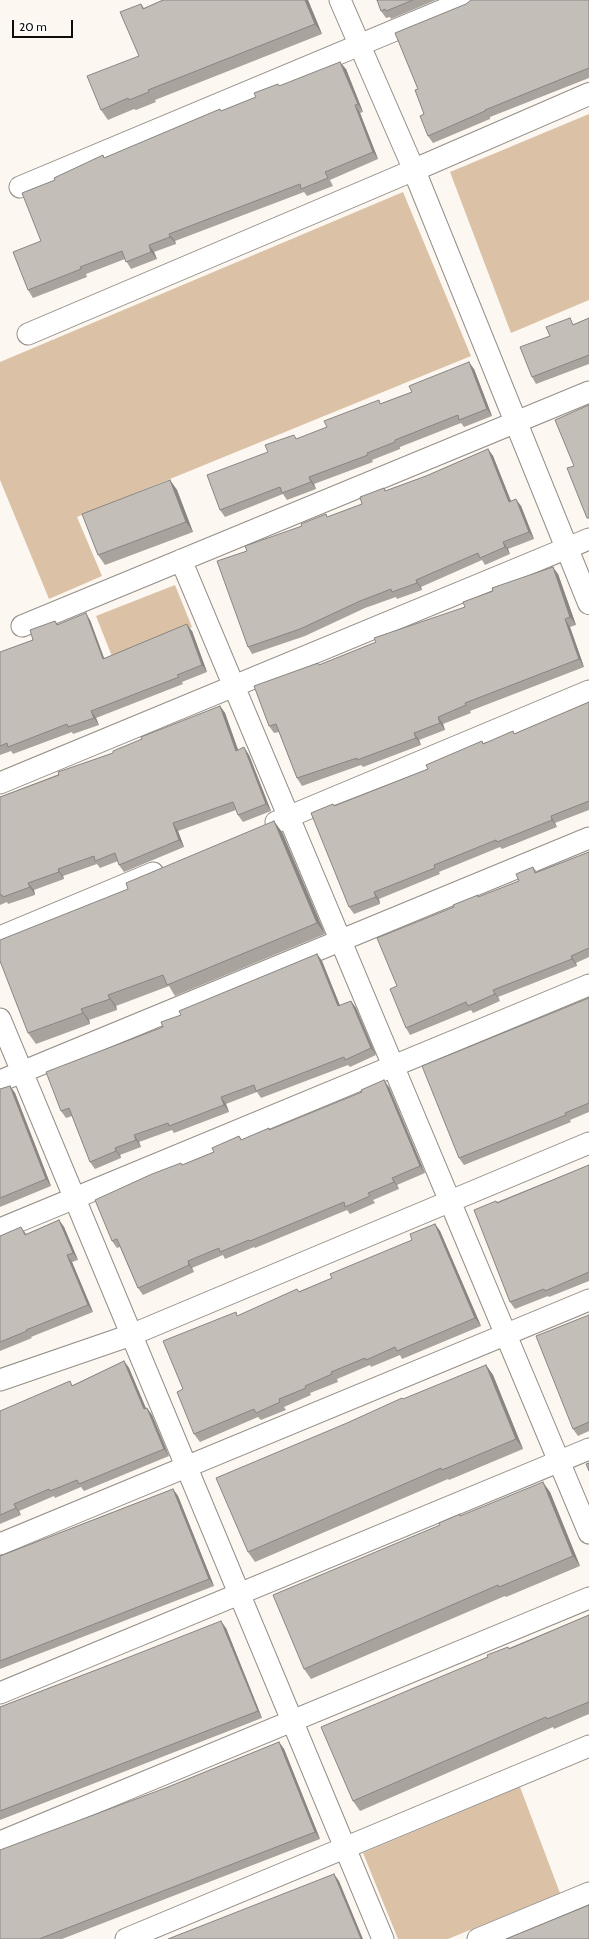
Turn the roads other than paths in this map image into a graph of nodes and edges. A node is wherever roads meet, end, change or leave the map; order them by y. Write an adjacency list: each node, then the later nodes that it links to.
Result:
1 (340, 0): 3 (street)
2 (467, 0): 3 (street)
3 (360, 45): 5 (street); 6 (street)
4 (589, 94): 5 (street)
5 (414, 170): 7 (street); 9 (street)
6 (20, 187)
7 (28, 334)
8 (589, 392): 9 (street)
9 (516, 422): 11 (street); 12 (street)
10 (589, 539): 11 (street)
11 (567, 548): 13 (street); 15 (street)
12 (181, 560): 14 (street); 15 (street)
13 (589, 603)
14 (22, 626)
15 (234, 686): 17 (street); 18 (street)
16 (589, 691): 18 (street)
17 (0, 783)
18 (289, 816): 19 (street); 23 (street)
19 (260, 829)
20 (589, 838): 23 (street)
21 (173, 865): 22 (street)
22 (0, 937)
23 (341, 940): 26 (street); 27 (street)
24 (589, 985): 26 (street)
25 (0, 1019): 27 (street)
26 (393, 1066): 30 (street); 31 (street)
27 (22, 1072): 28 (street); 30 (street)
28 (0, 1081)
29 (589, 1143): 31 (street)
30 (74, 1198): 32 (street); 34 (street)
31 (450, 1202): 34 (street); 35 (street)
32 (0, 1229)
33 (589, 1300): 35 (street)
34 (131, 1335): 36 (street); 39 (street)
35 (506, 1335): 38 (street); 39 (street)
36 (0, 1380)
37 (589, 1449): 38 (street)
38 (559, 1461): 40 (street); 42 (street)
39 (186, 1467): 41 (street); 42 (street)
40 (589, 1533)
41 (0, 1544)
42 (240, 1594): 44 (street); 45 (street)
43 (589, 1598): 45 (street)
44 (0, 1693)
45 (292, 1721): 47 (street); 48 (street)
46 (589, 1746): 48 (street)
47 (0, 1842)
48 (345, 1848): 50 (street); 51 (street)
49 (589, 1893): 52 (street)
50 (126, 1939)
51 (383, 1939)
52 (478, 1939)

